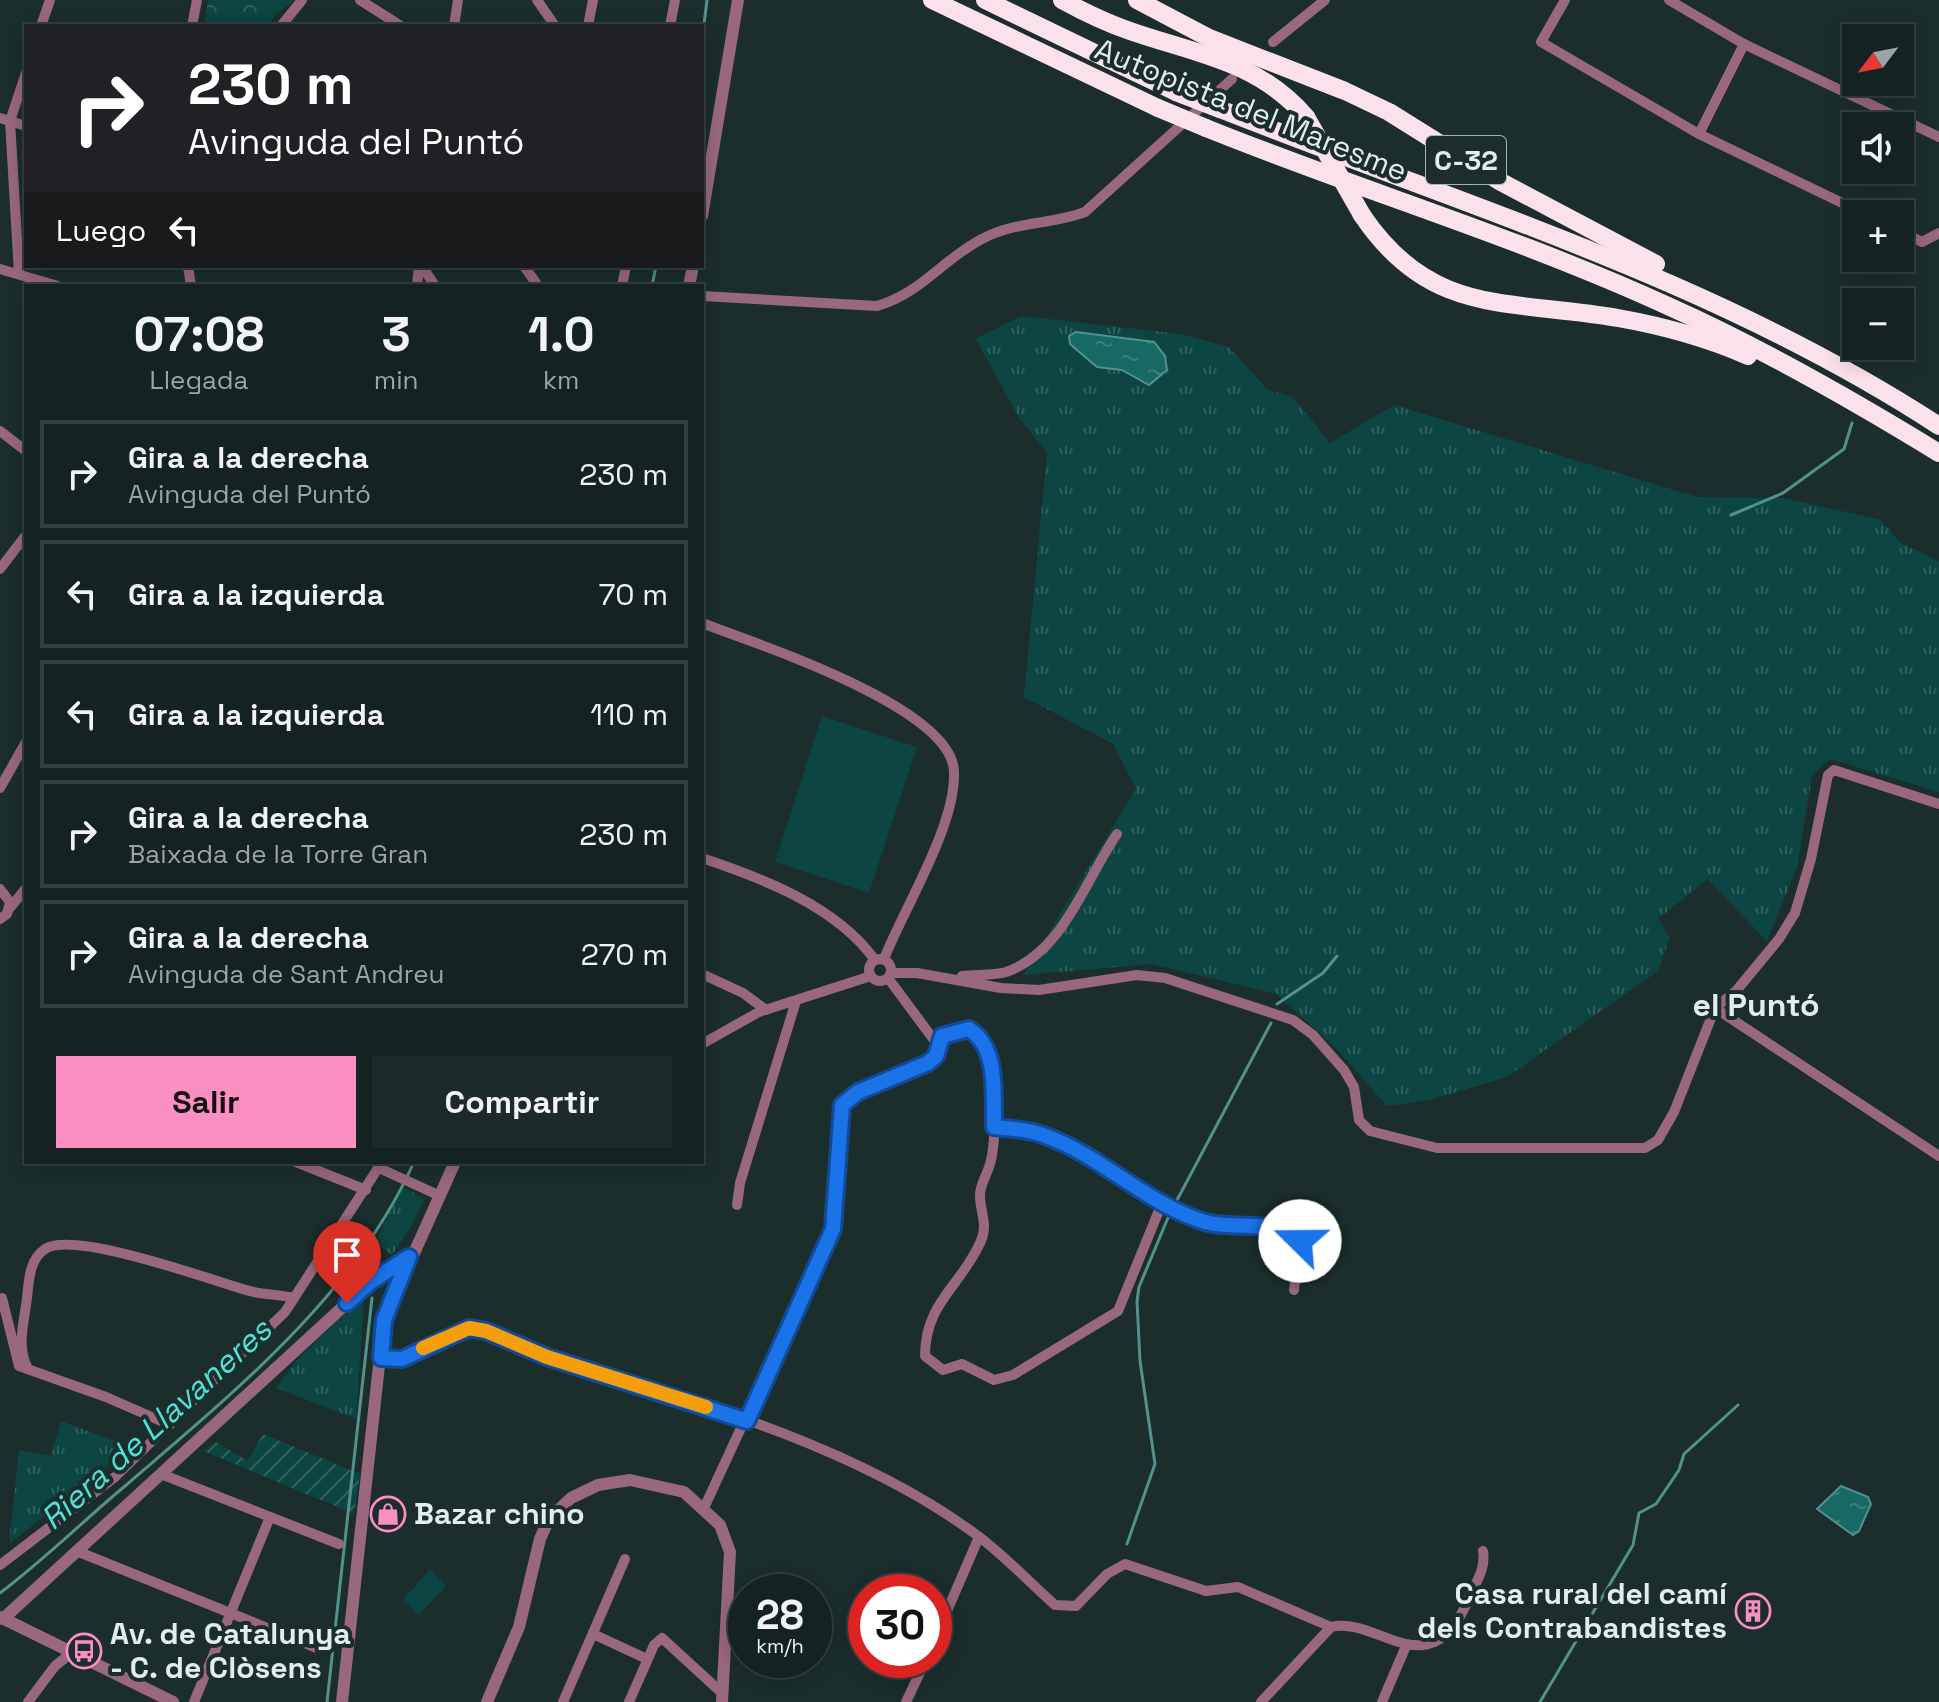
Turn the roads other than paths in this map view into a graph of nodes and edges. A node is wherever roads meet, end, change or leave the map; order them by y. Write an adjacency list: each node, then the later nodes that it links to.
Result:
1 (50, 0): 17 (street)
2 (197, 0): 18 (street)
3 (302, 0): 19 (street)
4 (360, 0): 20 (street)
5 (458, 0): 21 (street)
6 (537, 0): 22 (street)
7 (593, 0): 23 (street)
8 (675, 0): 24 (street)
9 (738, 0): 33 (street)
10 (932, 0): 41 (highway, Autopista del Maresme / C-32, bridge)
11 (985, 0): 40 (highway, Autopista del Maresme / C-32, bridge)
12 (1062, 0): 41 (highway, C-32, bridge)
13 (1137, 0): 40 (highway, C-32)
14 (1325, 0): 25 (street)
15 (1565, 0): 30 (street)
16 (1669, 0): 26 (street)
17 (42, 24)
18 (192, 24)
19 (283, 24)
20 (398, 24)
21 (455, 24)
22 (554, 24)
23 (588, 24)
24 (670, 24)
25 (1273, 42)
26 (1744, 44): 30 (street); 31 (street)
27 (24, 77): 29 (street)
28 (1232, 79): 39 (street)
29 (5, 120): 37 (street)
30 (1699, 134): 32 (street)
31 (1939, 137)
32 (1842, 203)
33 (704, 204)
34 (1939, 233): 35 (street)
35 (1914, 238)
36 (0, 269): 37 (street)
37 (19, 274): 38 (street)
38 (52, 284)
39 (704, 296)
40 (1787, 337): 42 (highway, Autopista del Maresme / C-32)
41 (1889, 422): 45 (highway, Autopista del Maresme / C-32)
42 (1939, 426)
43 (0, 431): 44 (street)
44 (24, 449)
45 (1939, 453)
46 (24, 538): 47 (street)
47 (0, 569)
48 (704, 624): 58 (street)
49 (24, 746): 50 (street)
50 (0, 788)
51 (1939, 804): 64 (street)
52 (1117, 834): 62 (street)
53 (704, 859): 58 (street)
54 (0, 889): 56 (street)
55 (24, 890): 56 (street)
56 (10, 908): 57 (street)
57 (0, 919)
58 (879, 960): 60 (street); 61 (street)
59 (704, 975): 65 (street)
60 (871, 976): 61 (street); 63 (street)
61 (890, 976): 62 (street); 67 (street)
62 (948, 977): 64 (street)
63 (796, 1001): 65 (street); 76 (street)
64 (1715, 1008): 69 (street)
65 (766, 1010): 66 (street)
66 (704, 1043)
67 (937, 1044): 68 (street); 83 (street)
68 (994, 1127): 75 (street); 75 (street)
69 (1939, 1156)
70 (301, 1164): 73 (street)
71 (454, 1164): 74 (street)
72 (381, 1165): 73 (street); 74 (street)
73 (366, 1190): 80 (street)
74 (438, 1195): 77 (street)
75 (1162, 1203): 78 (street)
76 (737, 1205)
77 (409, 1257): 81 (street); 85 (street)
78 (1294, 1290)
79 (2, 1298): 82 (street)
80 (294, 1298): 82 (street); 84 (street)
81 (381, 1358): 83 (street); 108 (street)
82 (28, 1369): 84 (street)
83 (747, 1421): 86 (street); 88 (street)
84 (170, 1425): 93 (street)
85 (161, 1474): 87 (street); 91 (street)
86 (704, 1508): 104 (street); 109 (street)
87 (270, 1517): 89 (street); 95 (street)
88 (979, 1537): 94 (street); 97 (street)
89 (339, 1544)
90 (1483, 1551): 99 (street)
91 (79, 1552): 95 (street); 96 (street)
92 (625, 1559): 98 (street)
93 (0, 1565)
94 (952, 1599)
95 (232, 1613): 100 (street); 107 (street)
96 (1, 1619): 101 (street)
97 (1331, 1627): 99 (street); 113 (street)
98 (593, 1634): 102 (street); 110 (street)
99 (1406, 1646): 114 (street)
100 (317, 1648)
101 (70, 1654): 105 (street); 106 (street)
102 (647, 1659): 104 (street); 111 (street)
103 (917, 1678): 112 (street)
104 (722, 1698)
105 (28, 1702)
106 (173, 1702)
107 (194, 1702)
108 (342, 1702)
109 (487, 1702)
110 (563, 1702)
111 (629, 1702)
112 (906, 1702)
113 (1261, 1702)
114 (1382, 1702)

